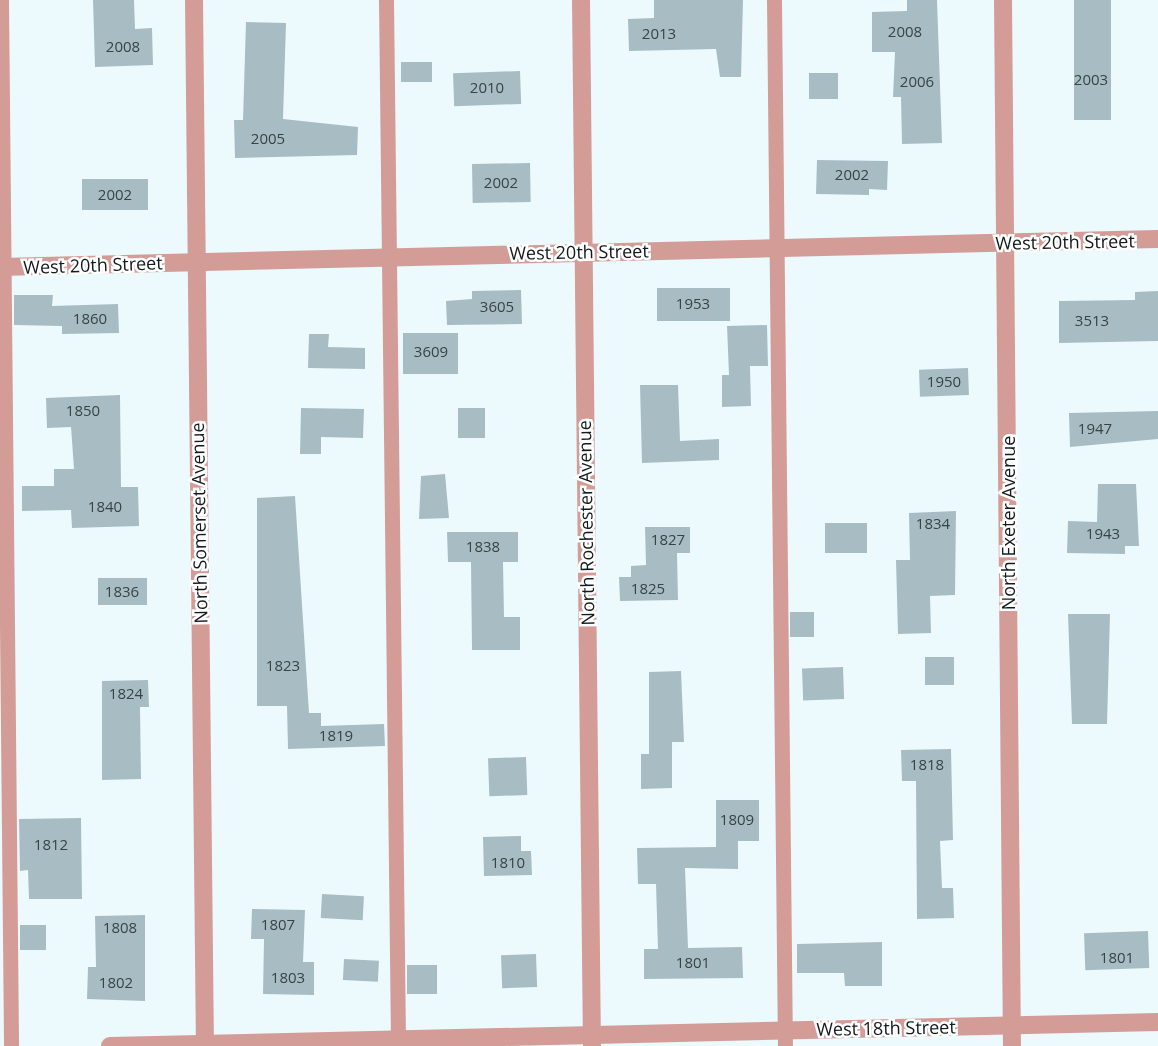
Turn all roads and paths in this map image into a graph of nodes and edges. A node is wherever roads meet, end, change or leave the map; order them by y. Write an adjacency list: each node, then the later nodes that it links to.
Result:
1 (1, 0): 13 (lane)
2 (194, 0): 12 (street, North Somerset Avenue)
3 (386, 0): 11 (lane)
4 (581, 0): 10 (street, North Rochester Avenue)
5 (774, 0): 9 (lane)
6 (1003, 0): 8 (street, North Exeter Avenue)
7 (1158, 239): 8 (street, West 20th Street)
8 (1006, 243): 9 (street, West 20th Street); 15 (street, North Exeter Avenue)
9 (778, 248): 10 (street, West 20th Street); 16 (lane)
10 (584, 251): 11 (street, West 20th Street); 17 (street, North Rochester Avenue)
11 (390, 256): 12 (street, West 20th Street); 18 (lane)
12 (196, 262): 13 (street, West 20th Street); 19 (street, North Somerset Avenue)
13 (1, 267): 20 (lane)
14 (1158, 1022): 15 (street, West 18th Street)
15 (1012, 1025): 16 (street, West 18th Street); 22 (street, North Exeter Avenue)
16 (785, 1038): 17 (street, West 18th Street)
17 (592, 1041): 18 (street, West 18th Street)
18 (398, 1043): 19 (street, West 18th Street)
19 (205, 1045): 21 (street, West 18th Street)
20 (11, 1046)
21 (110, 1046)
22 (1012, 1046)

